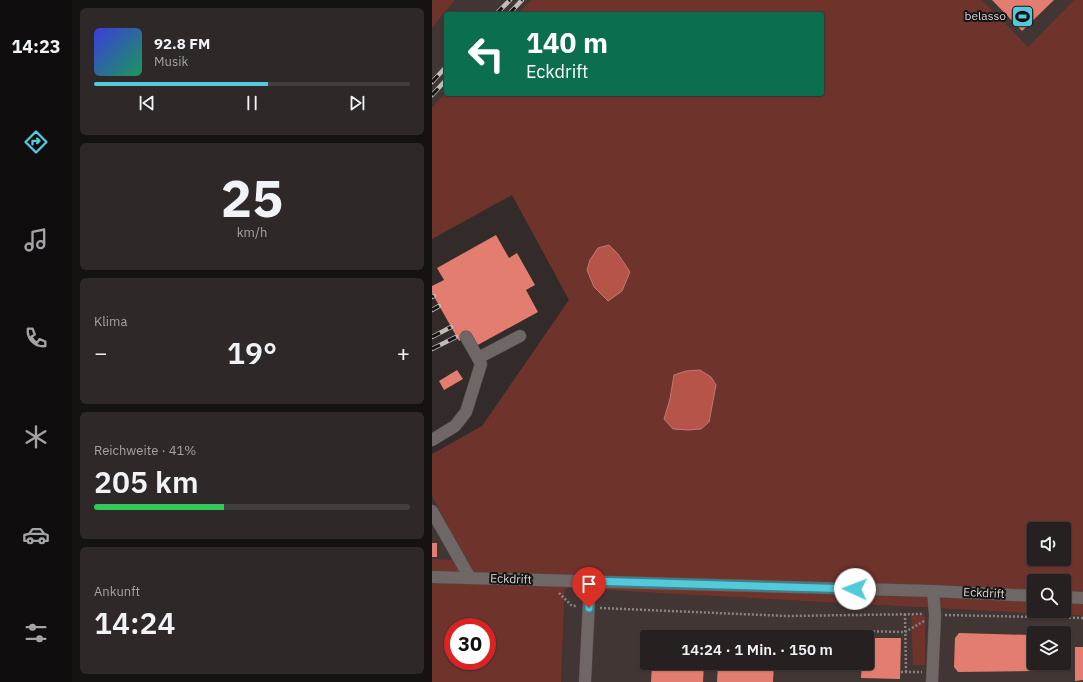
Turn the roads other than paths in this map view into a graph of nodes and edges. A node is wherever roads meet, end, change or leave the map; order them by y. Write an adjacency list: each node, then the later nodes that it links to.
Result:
1 (520, 336): 3 (street)
2 (466, 337): 3 (street)
3 (478, 358): 4 (street)
4 (432, 440)
5 (432, 511): 6 (street)
6 (438, 531): 8 (street)
7 (432, 577): 8 (street, Eckdrift)
8 (470, 578): 9 (street, Eckdrift)
9 (590, 581): 10 (street, Eckdrift); 15 (street)
10 (933, 591): 11 (street, Eckdrift); 14 (street)
11 (1027, 596)
12 (1071, 597): 13 (street)
13 (1083, 598)
14 (932, 677)
15 (586, 682)

